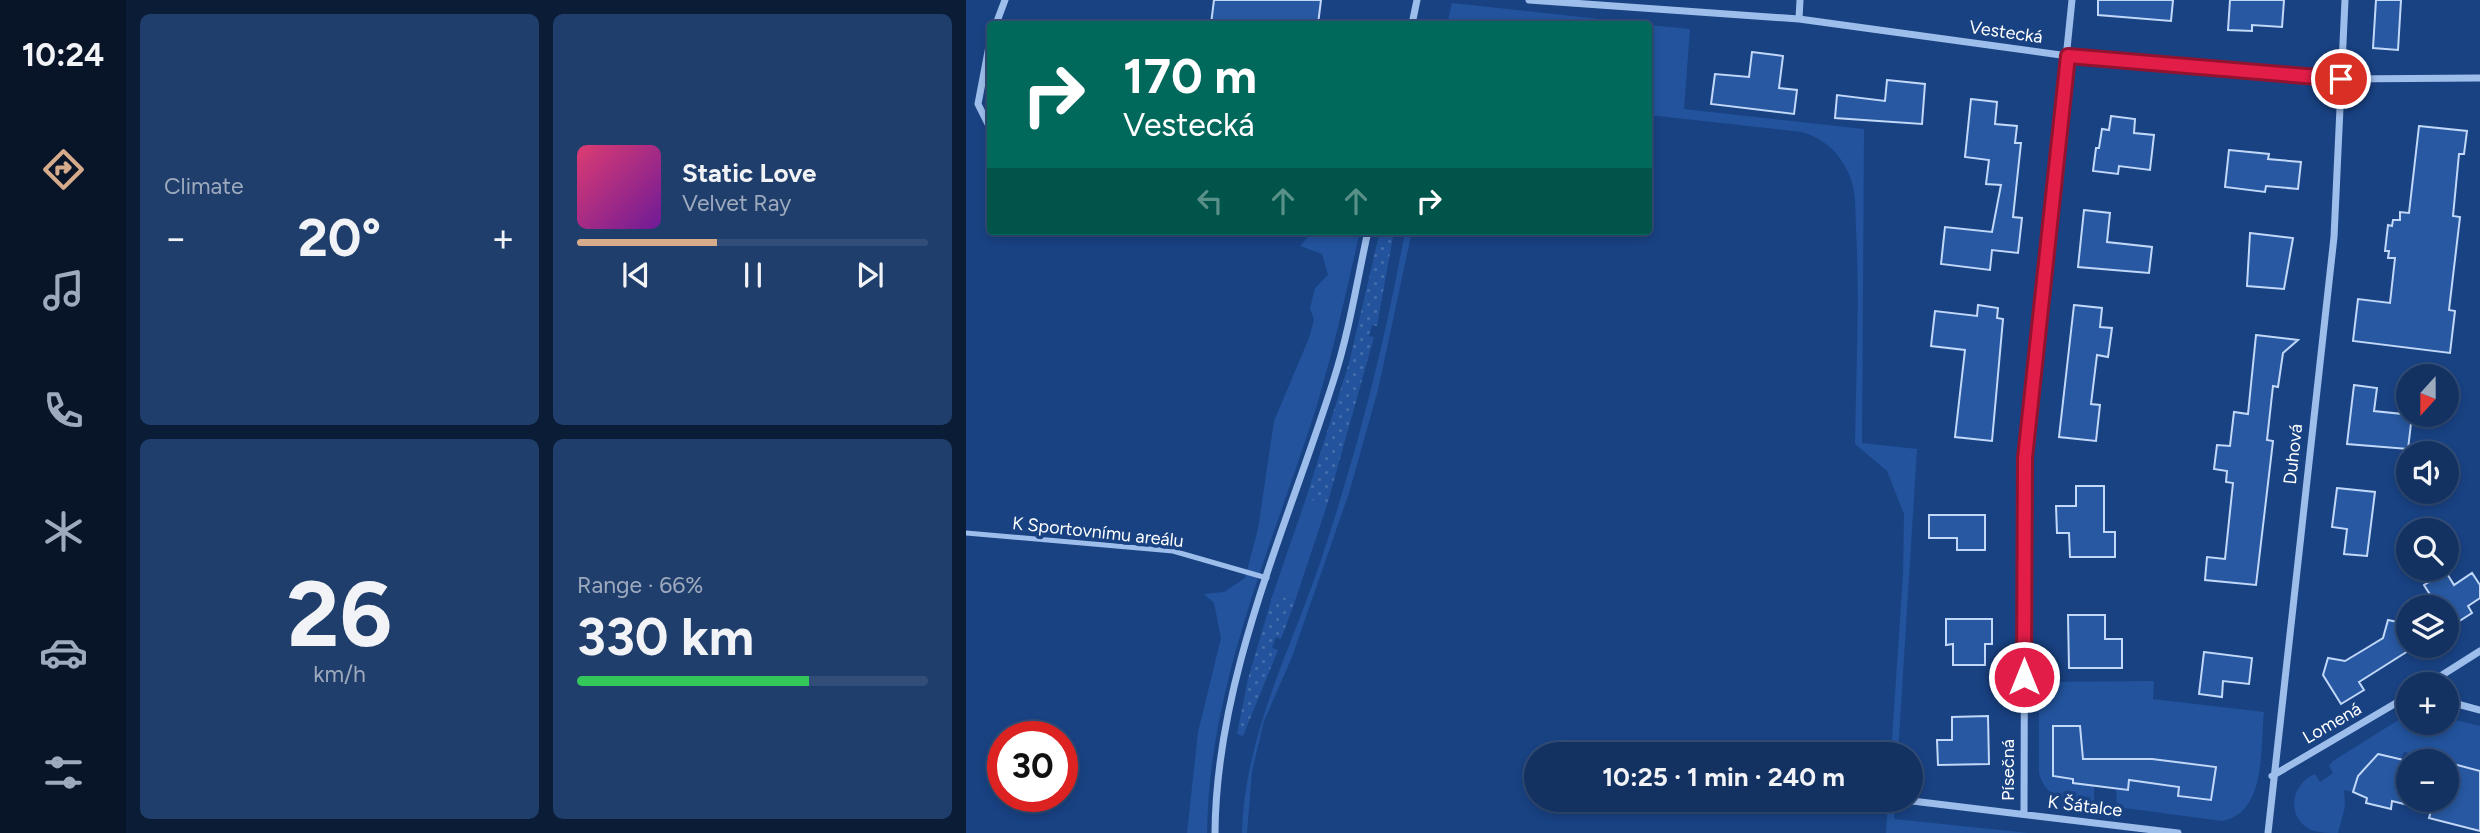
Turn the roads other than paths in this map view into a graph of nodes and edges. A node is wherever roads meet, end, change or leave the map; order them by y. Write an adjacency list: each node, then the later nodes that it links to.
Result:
1 (1005, 0): 8 (street)
2 (1417, 0): 9 (street)
3 (1529, 0): 7 (street, Vestecká)
4 (1800, 0): 7 (street)
5 (2072, 0): 11 (street, Písečná)
6 (2345, 0): 13 (street, Duhová)
7 (1798, 19): 11 (street, Vestecká)
8 (997, 21)
9 (1413, 21)
10 (987, 56): 14 (street)
11 (2068, 56): 13 (street, Vestecká); 25 (street, Písečná)
12 (2480, 78): 13 (street, Vestecká)
13 (2341, 79): 23 (street, Duhová)
14 (987, 122)
15 (1367, 235): 17 (street)
16 (966, 533): 17 (lane, K Sportovnímu areálu)
17 (1267, 578): 26 (street)
18 (2480, 651): 19 (street)
19 (2447, 672)
20 (2396, 703): 23 (street, Lomená)
21 (2459, 704): 22 (street)
22 (2480, 710)
23 (2272, 776): 28 (street, Duhová)
24 (1923, 802): 25 (street, K Šátalce)
25 (2024, 814): 27 (street, K Šátalce)
26 (1215, 833)
27 (2179, 833)
28 (2269, 833)

